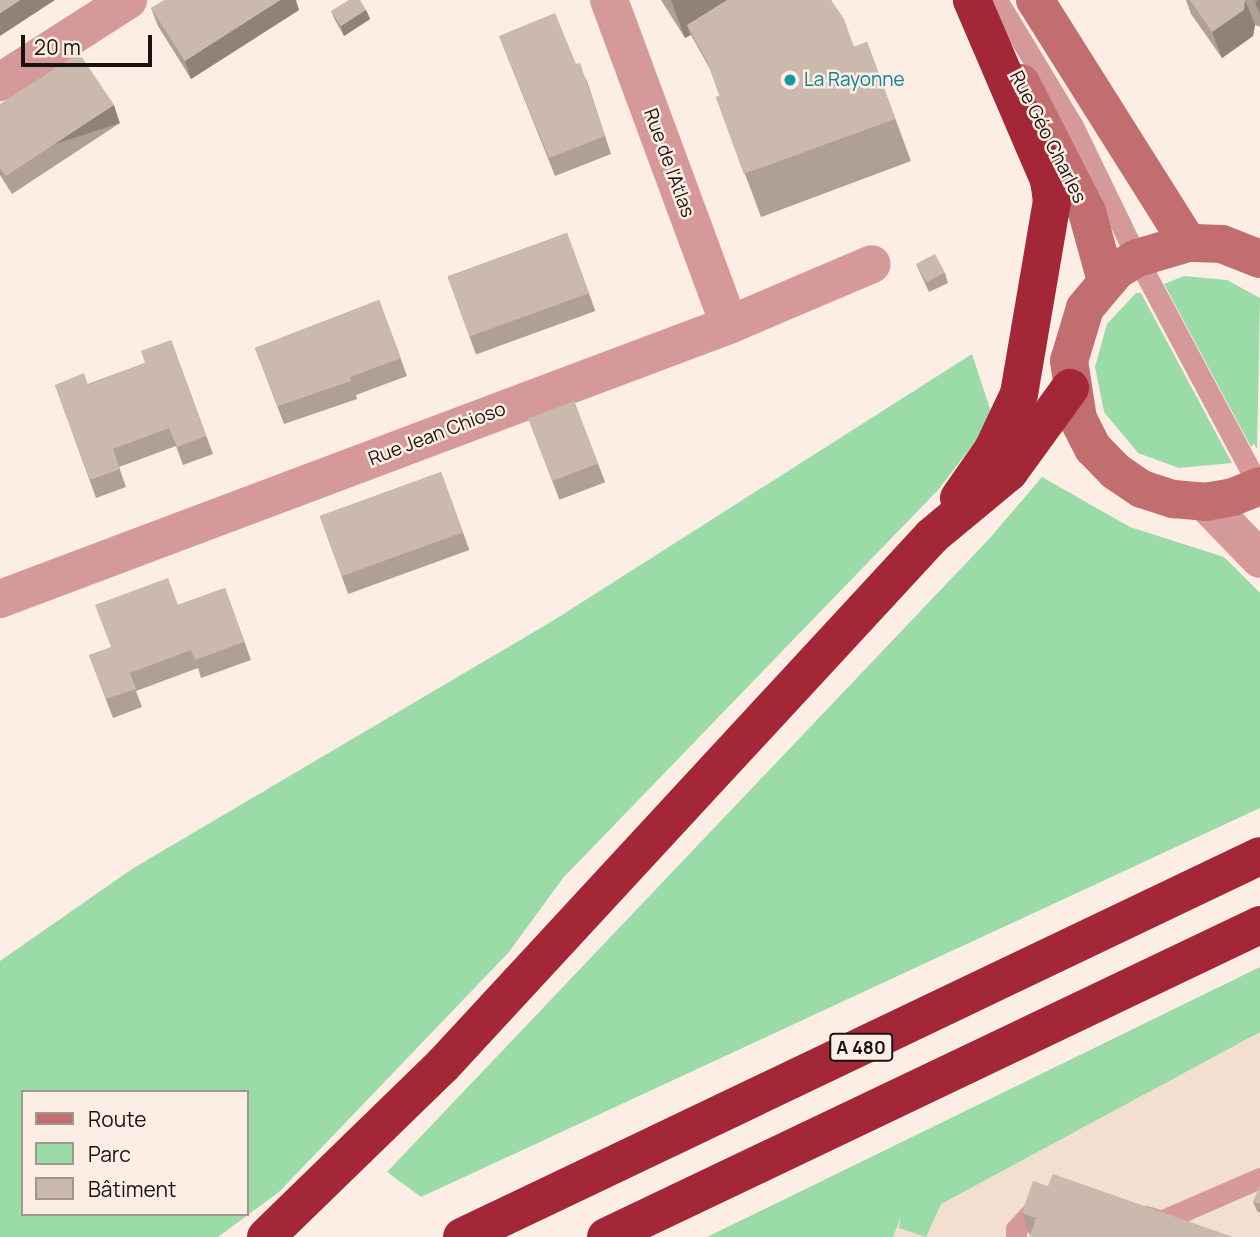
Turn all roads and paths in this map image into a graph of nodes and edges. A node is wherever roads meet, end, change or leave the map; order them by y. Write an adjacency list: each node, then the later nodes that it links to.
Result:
1 (128, 0): 6 (street)
2 (609, 0): 12 (street, Rue de l'Atlas)
3 (973, 0): 11 (street, Rue Géo Charles); 16 (highway)
4 (997, 0): 8 (lane)
5 (1035, 0): 7 (street)
6 (0, 82)
7 (1188, 243): 8 (street); 9 (street)
8 (1137, 258): 11 (street); 14 (lane)
9 (1260, 259)
10 (872, 264): 12 (street, Rue Jean Chioso)
11 (1106, 281): 13 (street)
12 (729, 325): 18 (street, Rue Jean Chioso)
13 (1070, 388): 15 (street); 16 (highway)
14 (1260, 487): 15 (street)
15 (1205, 502): 17 (street)
16 (932, 536): 24 (highway)
17 (1260, 559)
18 (0, 599)
19 (1260, 856): 25 (highway, A 480)
20 (1260, 925): 26 (highway)
21 (1260, 1178): 23 (lane)
22 (1061, 1194): 27 (lane)
23 (1124, 1208)
24 (266, 1237)
25 (462, 1237)
26 (606, 1237)
27 (1016, 1237)

